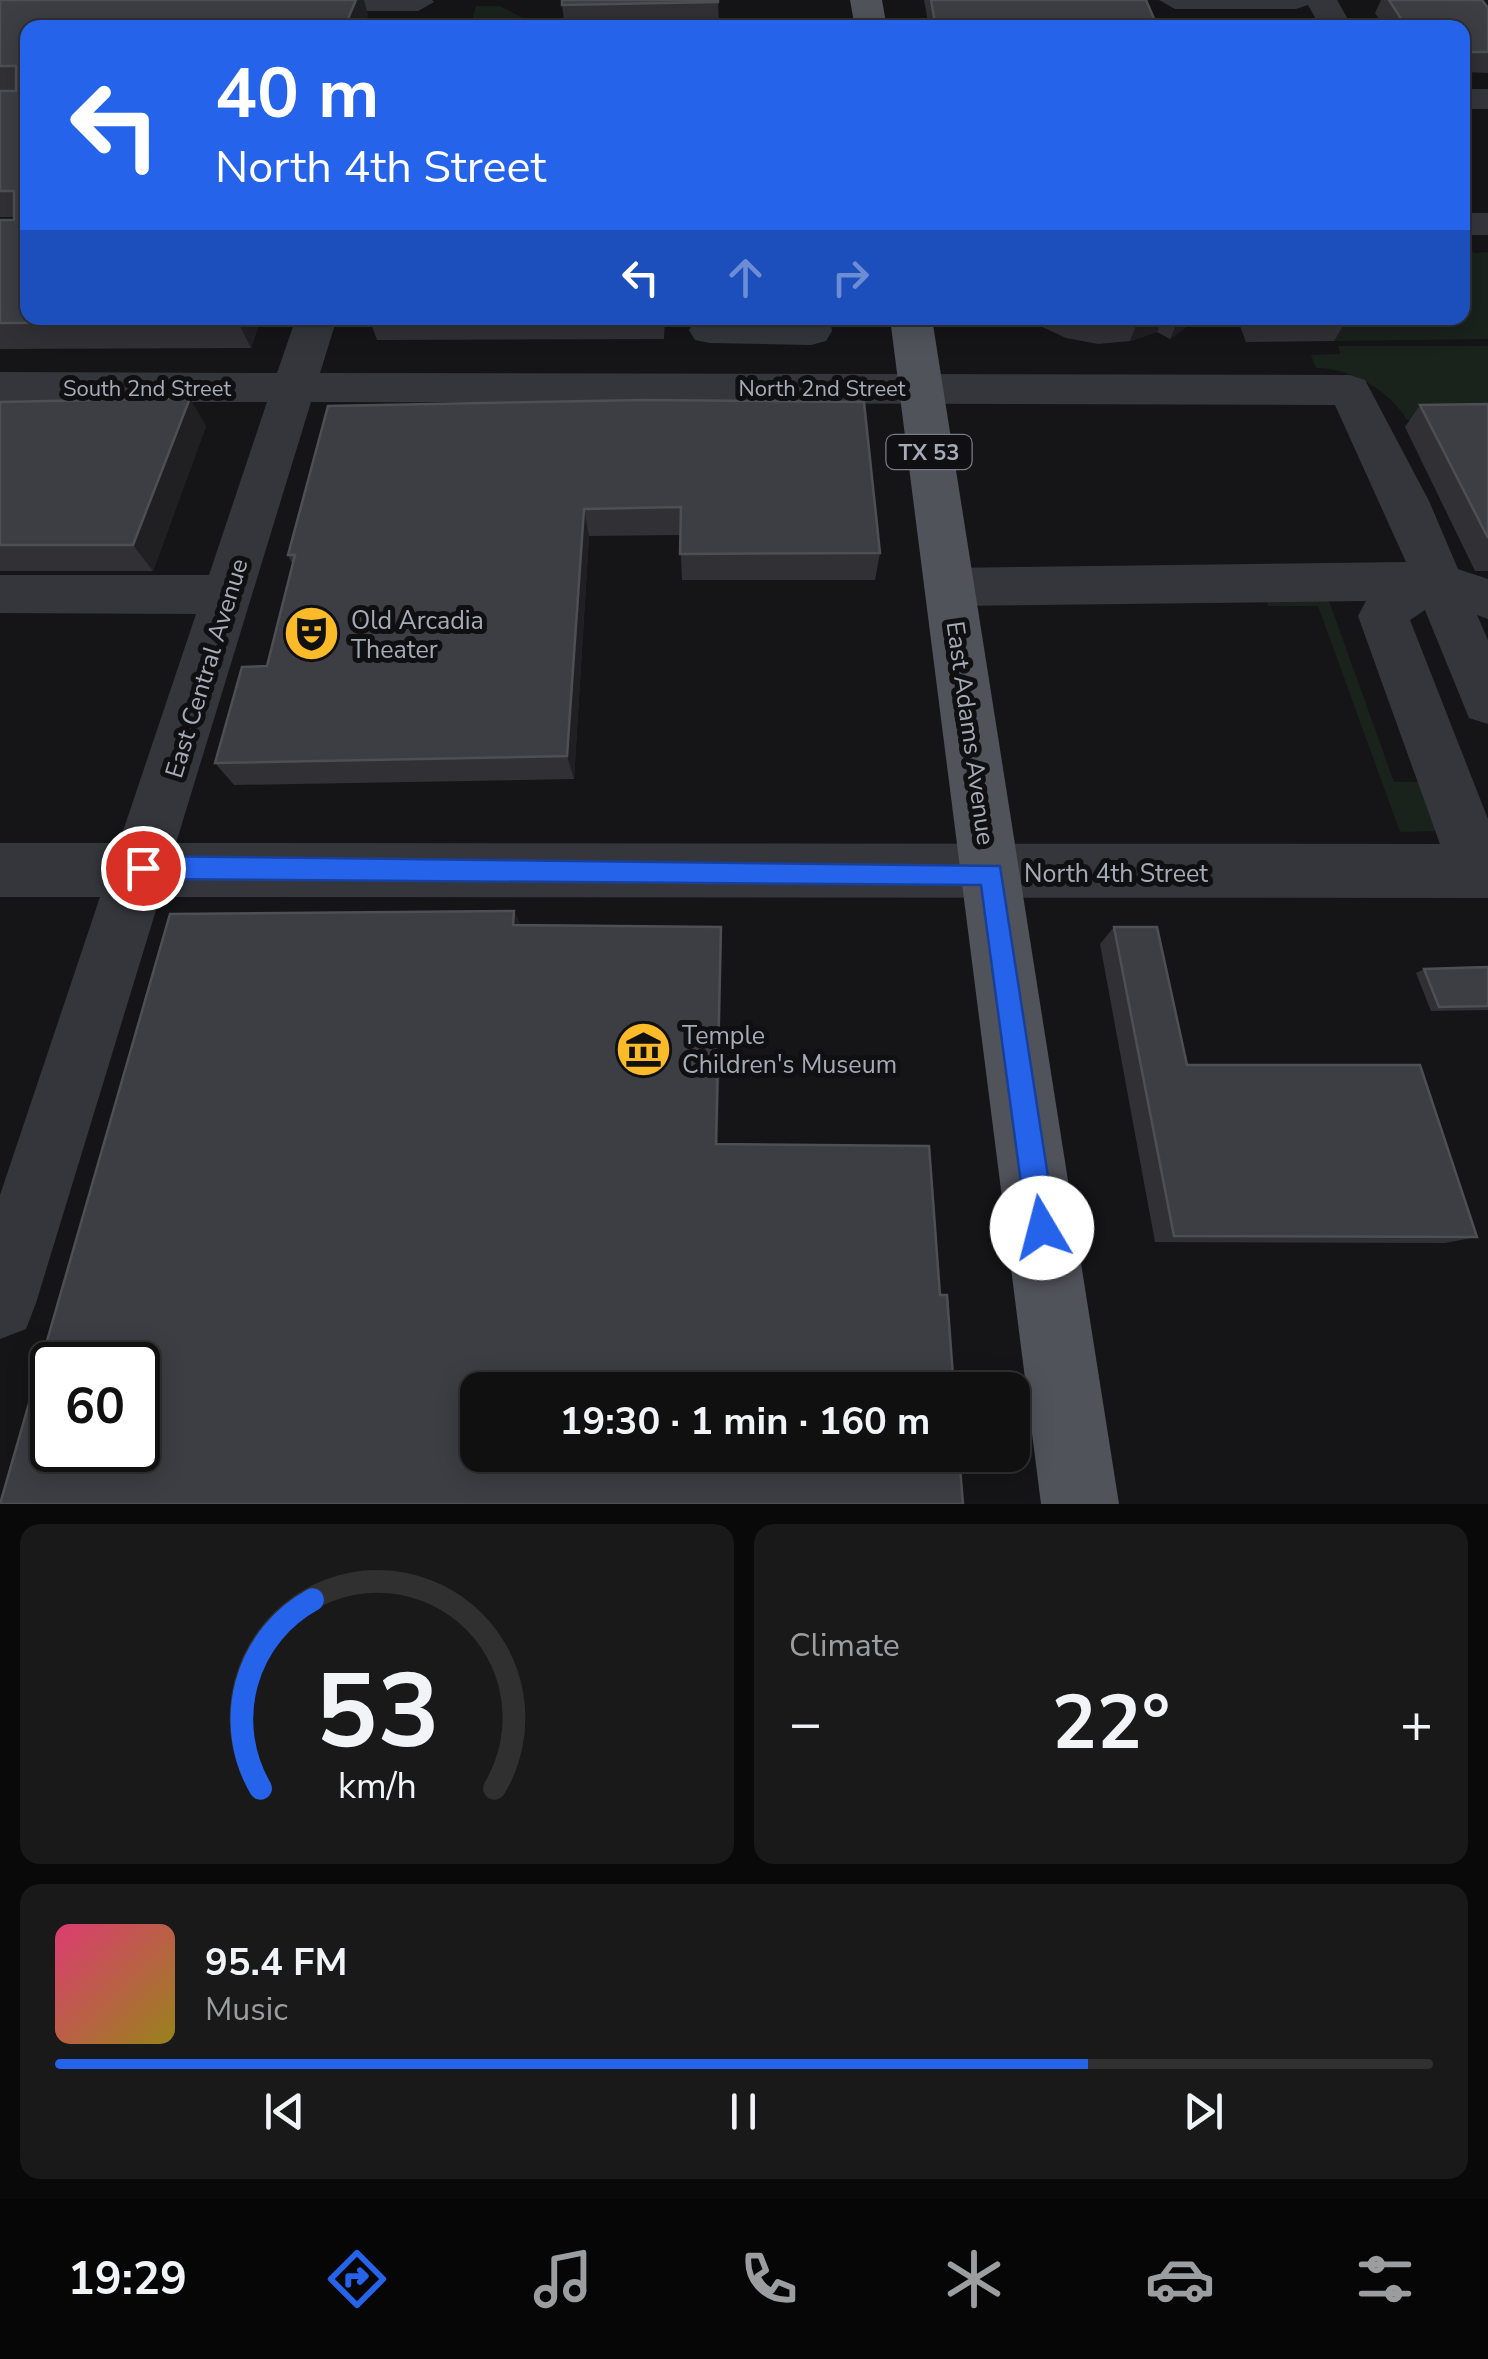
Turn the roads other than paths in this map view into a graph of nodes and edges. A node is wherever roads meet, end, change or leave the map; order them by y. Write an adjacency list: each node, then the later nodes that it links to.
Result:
1 (1176, 0): 2 (street)
2 (1296, 0)
3 (269, 2): 4 (street)
4 (416, 10)
5 (314, 325): 12 (street, East Central Avenue)
6 (711, 325): 13 (street)
7 (725, 325): 8 (street)
8 (811, 325)
9 (912, 325): 11 (main road, East Adams Avenue / TX 53)
10 (0, 387): 12 (street, South 2nd Street)
11 (920, 387): 13 (street, North 2nd Street); 14 (street, North 2nd Street); 15 (main road, East Adams Avenue / TX 53)
12 (293, 388): 13 (street, North 2nd Street); 17 (street, East Central Avenue)
13 (709, 388)
14 (1435, 581): 15 (street); 18 (street); 19 (street); 22 (street)
15 (949, 587): 23 (main road, East Adams Avenue / TX 53)
16 (0, 594): 17 (street)
17 (229, 595): 20 (street, East Central Avenue)
18 (1488, 598)
19 (1488, 702)
20 (143, 868): 21 (street, North 4th Street); 23 (street, North 4th Street); 24 (street, East Central Avenue)
21 (0, 870)
22 (1484, 871): 23 (street, North 4th Street)
23 (991, 874): 25 (main road, East Adams Avenue / TX 53)
24 (0, 1304)
25 (1080, 1504)

